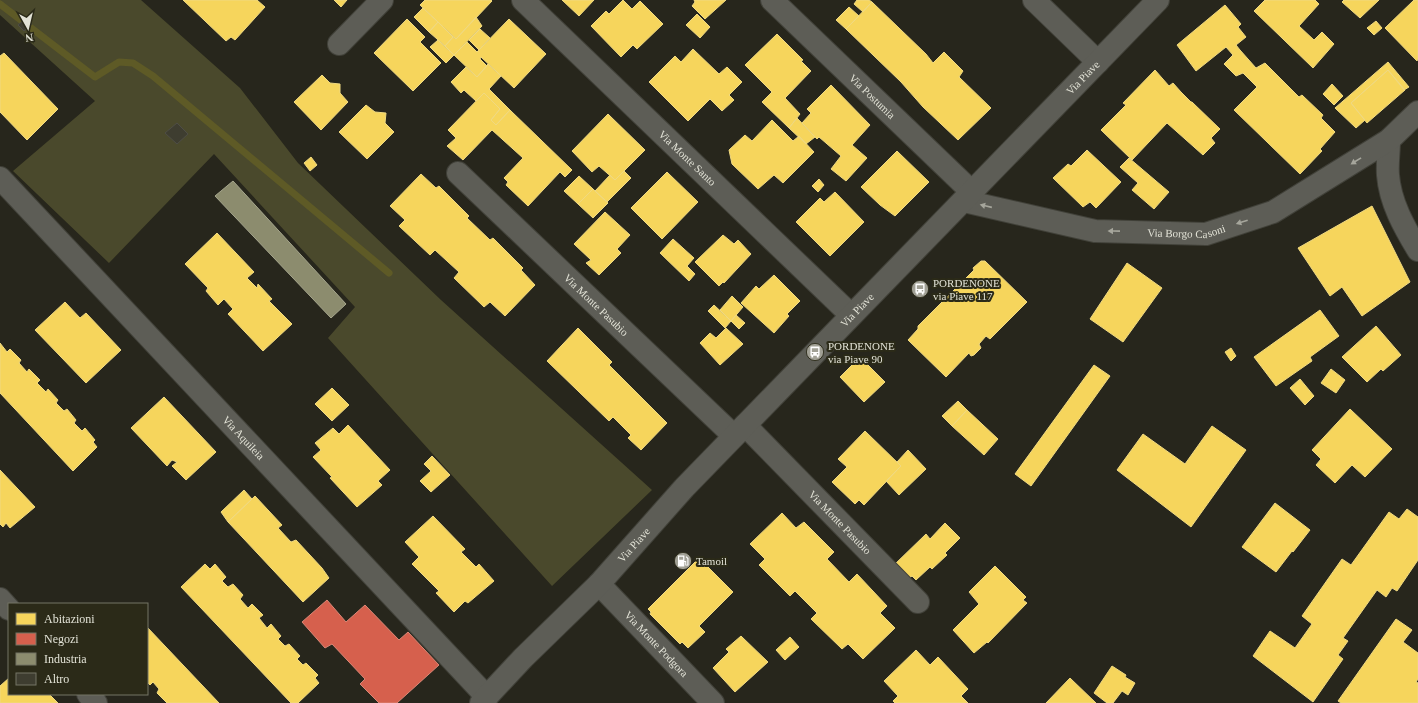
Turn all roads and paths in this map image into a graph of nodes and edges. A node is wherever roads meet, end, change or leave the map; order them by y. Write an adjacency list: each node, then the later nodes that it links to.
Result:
1 (382, 0): 6 (street)
2 (523, 0): 14 (street, Via Monte Santo)
3 (772, 0): 12 (street, Via Postumia)
4 (1034, 0): 7 (street)
5 (1158, 0): 7 (street, Via Piave)
6 (339, 44)
7 (1098, 62): 12 (street, Via Piave)
8 (1418, 112): 9 (street, Via Borgo Casoni)
9 (1389, 140): 12 (street, Via Borgo Casoni, one-way to 12); 13 (street)
10 (458, 173): 15 (street, Via Monte Pasubio)
11 (0, 178): 21 (street, Via Aquileia)
12 (968, 197): 14 (street, Via Piave)
13 (1418, 250)
14 (851, 315): 15 (street, Via Piave)
15 (740, 431): 16 (street, Via Piave); 18 (street, Via Monte Pasubio)
16 (599, 584): 21 (street, Via Piave); 23 (street, Via Monte Podgora)
17 (0, 599): 19 (street)
18 (918, 602)
19 (8, 608)
20 (89, 695): 22 (street)
21 (484, 700)
22 (96, 703)
23 (713, 703)

